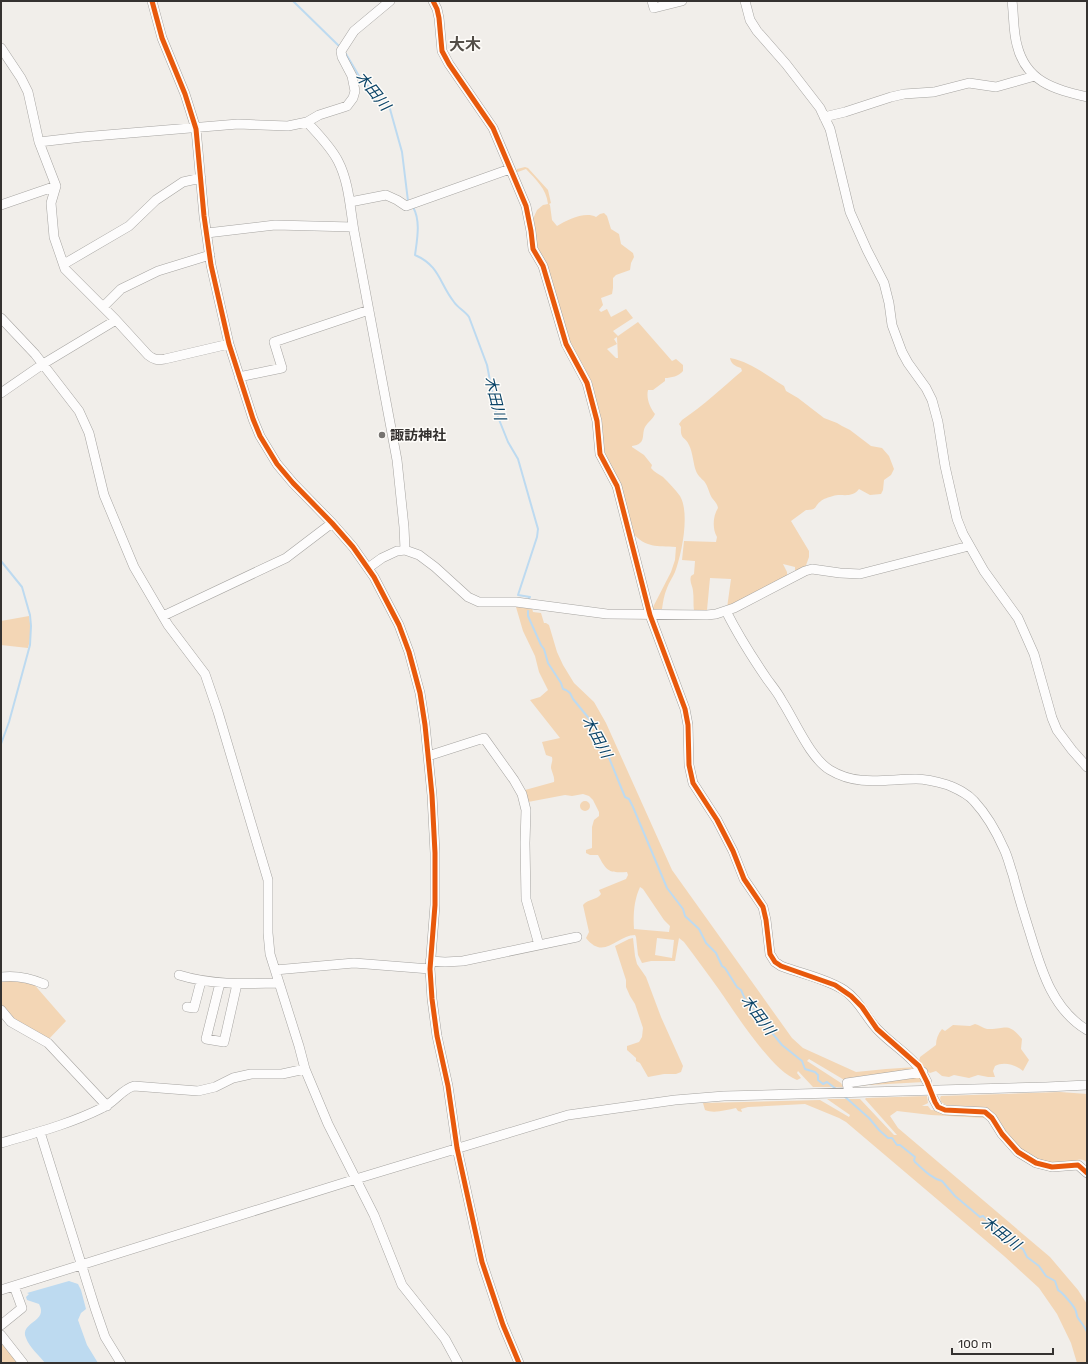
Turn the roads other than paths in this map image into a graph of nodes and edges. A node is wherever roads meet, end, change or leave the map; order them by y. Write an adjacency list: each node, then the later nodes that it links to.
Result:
1 (152, 1): 13 (street)
2 (390, 1): 12 (street)
3 (433, 1): 15 (street)
4 (652, 1): 5 (street)
5 (682, 1)
6 (744, 1): 11 (street)
7 (1012, 1): 9 (street)
8 (1, 48): 14 (street)
9 (1035, 76): 10 (street); 11 (street)
10 (1087, 97)
11 (824, 117): 33 (street)
12 (307, 122): 13 (street); 18 (street)
13 (196, 128): 14 (street); 16 (street)
14 (39, 142): 17 (street)
15 (510, 169): 18 (street); 37 (street)
16 (201, 178): 21 (street); 23 (street)
17 (56, 186): 19 (street); 23 (street)
18 (350, 202): 20 (street)
19 (1, 205)
20 (353, 227): 21 (street); 25 (street)
21 (206, 233): 22 (street)
22 (210, 254): 24 (street); 28 (street)
23 (64, 264): 24 (street)
24 (103, 307): 27 (street)
25 (369, 310): 30 (street); 34 (street)
26 (1, 318): 29 (street)
27 (116, 320): 28 (street); 29 (street)
28 (229, 344): 30 (street)
29 (43, 364): 31 (street); 38 (street)
30 (239, 377): 32 (street)
31 (1, 393)
32 (332, 523): 35 (street); 38 (street)
33 (969, 546): 36 (street); 40 (street)
34 (406, 550): 35 (street); 37 (street)
35 (368, 568): 39 (street)
36 (726, 611): 37 (street); 54 (street)
37 (650, 615): 56 (street)
38 (163, 616): 44 (street)
39 (428, 756): 42 (street); 43 (street)
40 (1087, 767)
41 (577, 937): 42 (street)
42 (539, 945): 43 (street)
43 (430, 965): 44 (street); 64 (street)
44 (275, 970): 49 (street)
45 (179, 975): 47 (street)
46 (1, 977): 50 (street)
47 (201, 981): 48 (street); 52 (street)
48 (220, 982): 51 (street); 51 (street)
49 (279, 983): 51 (street); 55 (street)
50 (44, 984)
51 (237, 984)
52 (187, 1007)
53 (1, 1010): 61 (street)
54 (1087, 1030)
55 (305, 1069): 61 (street); 66 (street)
56 (922, 1072): 57 (street); 59 (street)
57 (927, 1082)
58 (1087, 1085): 59 (street)
59 (849, 1092): 64 (street)
60 (933, 1098): 65 (street)
61 (107, 1106): 62 (street)
62 (40, 1132): 63 (street); 67 (street)
63 (1, 1143)
64 (457, 1148): 66 (street); 75 (street)
65 (1087, 1173)
66 (356, 1178): 67 (street); 74 (street)
67 (82, 1265): 68 (street); 73 (street)
68 (14, 1286): 69 (street); 70 (street)
69 (1, 1290)
70 (1, 1325)
71 (1, 1336): 72 (street)
72 (23, 1363)
73 (121, 1363)
74 (458, 1363)
75 (519, 1363)

